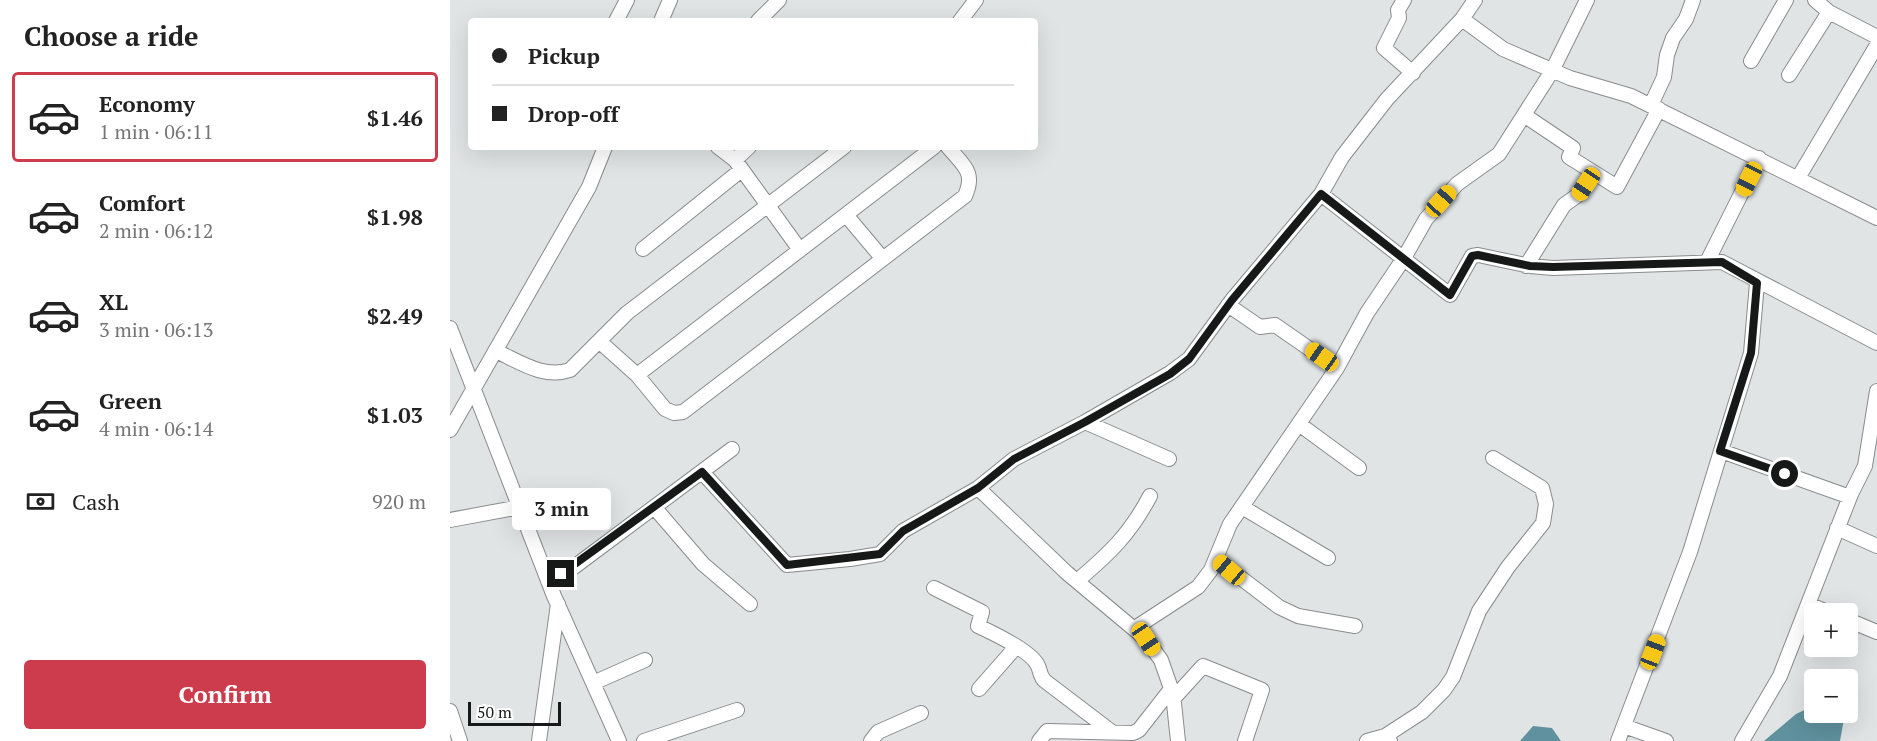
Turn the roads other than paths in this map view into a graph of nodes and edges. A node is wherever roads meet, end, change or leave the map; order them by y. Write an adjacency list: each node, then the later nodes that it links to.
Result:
1 (627, 0): 12 (street)
2 (670, 0): 13 (street)
3 (780, 0): 14 (street)
4 (976, 0): 15 (street)
5 (1404, 0): 21 (street)
6 (1475, 0): 16 (street)
7 (1587, 0): 20 (street)
8 (1693, 0): 23 (street)
9 (1786, 0): 19 (street)
10 (1815, 0): 11 (street)
11 (1829, 12): 17 (street); 22 (street)
12 (618, 18)
13 (662, 18)
14 (761, 18)
15 (962, 18)
16 (1462, 19): 20 (street); 21 (street)
17 (1877, 37)
18 (1877, 45): 34 (street)
19 (1751, 61)
20 (1552, 71): 23 (street); 24 (street)
21 (1413, 73): 35 (street)
22 (1789, 75)
23 (1655, 107): 31 (street); 33 (street)
24 (1524, 115): 33 (street); 41 (street)
25 (604, 150): 50 (street)
26 (721, 150): 32 (street)
27 (747, 150): 32 (street)
28 (840, 150): 36 (street)
29 (930, 150): 37 (street)
30 (950, 150): 42 (street)
31 (1759, 158): 34 (street); 43 (street)
32 (737, 166): 36 (street); 39 (street)
33 (1593, 172): 44 (street)
34 (1798, 178): 38 (street)
35 (1321, 194): 41 (street); 46 (street)
36 (766, 207): 40 (street); 48 (street)
37 (846, 214): 40 (street); 42 (street)
38 (1877, 218)
39 (643, 249)
40 (800, 250): 52 (street)
41 (1404, 258): 44 (street); 51 (street)
42 (883, 259): 52 (street)
43 (1707, 262): 44 (street); 45 (street)
44 (1526, 266)
45 (1757, 283): 49 (street); 59 (street)
46 (1228, 305): 51 (street); 55 (street)
47 (450, 328): 53 (street)
48 (598, 341): 50 (street); 52 (street)
49 (1876, 341)
50 (496, 351): 53 (street)
51 (1337, 368): 56 (street)
52 (637, 375)
53 (475, 387): 57 (street); 67 (street)
54 (1877, 392): 66 (street)
55 (1085, 422): 61 (street); 64 (street)
56 (1299, 424): 62 (street); 69 (street)
57 (450, 430)
58 (732, 449): 63 (street)
59 (1720, 451): 66 (street); 94 (street)
60 (1493, 458): 97 (street)
61 (1169, 459)
62 (1359, 468)
63 (702, 472): 64 (street); 68 (street)
64 (978, 488): 76 (street)
65 (1150, 496): 76 (street)
66 (1850, 497): 71 (street)
67 (520, 507): 70 (street); 75 (street)
68 (654, 507): 75 (street); 80 (street)
69 (1242, 507): 73 (street); 74 (street)
70 (450, 520)
71 (1838, 528): 72 (street); 78 (street)
72 (1877, 546)
73 (1328, 558)
74 (1216, 559): 83 (street); 84 (street)
75 (548, 581): 79 (street)
76 (1077, 581): 84 (street)
77 (934, 588): 86 (street)
78 (1808, 603)
79 (558, 604): 88 (street); 99 (street)
80 (750, 604)
81 (1804, 614): 109 (street)
82 (1858, 624): 85 (street)
83 (1354, 626)
84 (1135, 628): 90 (street)
85 (1877, 632)
86 (1016, 647): 89 (street); 95 (street)
87 (645, 660): 88 (street)
88 (593, 683): 100 (street)
89 (979, 689)
90 (1172, 694): 95 (street); 104 (street); 105 (street)
91 (737, 710): 101 (street)
92 (450, 711): 98 (street)
93 (921, 713): 102 (street)
94 (1624, 726): 107 (street); 108 (street)
95 (1112, 732): 96 (street)
96 (1092, 737): 103 (street)
97 (1388, 739): 106 (street)
98 (460, 741)
99 (539, 741)
100 (619, 741)
101 (644, 741)
102 (872, 741)
103 (1039, 741)
104 (1178, 741)
105 (1245, 741)
106 (1367, 741)
107 (1618, 741)
108 (1666, 741)
109 (1742, 741)

